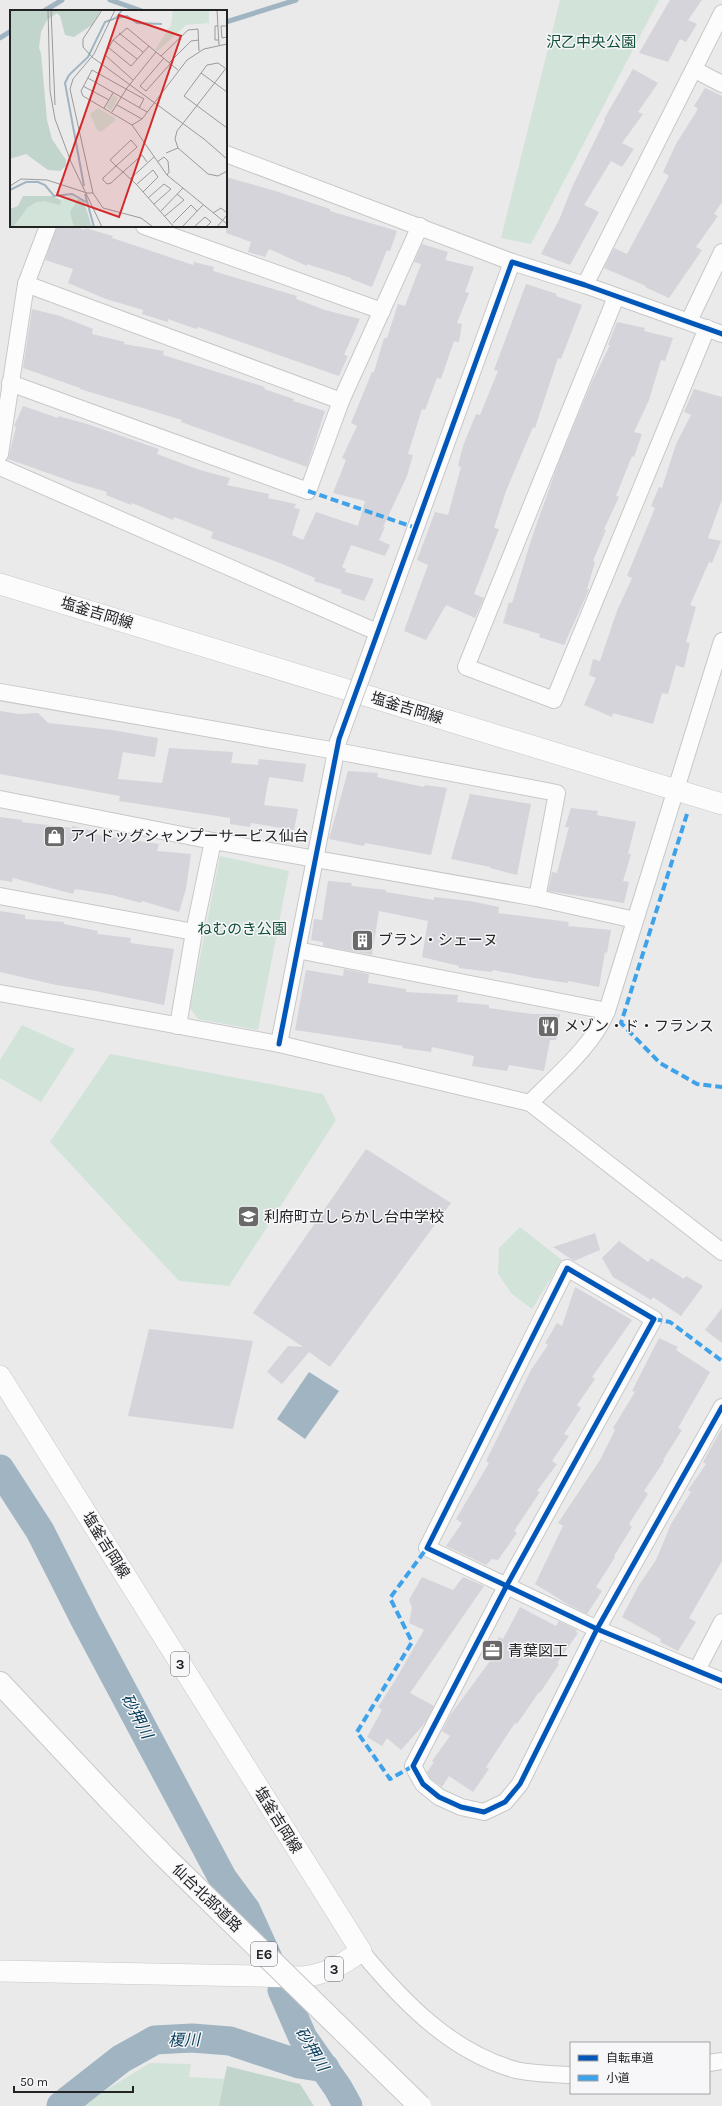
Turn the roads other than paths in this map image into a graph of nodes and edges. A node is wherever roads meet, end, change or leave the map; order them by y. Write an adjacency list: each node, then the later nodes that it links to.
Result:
1 (722, 12): 2 (street)
2 (695, 70): 3 (street); 11 (street)
3 (722, 84)
4 (227, 154): 5 (street)
5 (420, 226): 9 (street); 13 (street)
6 (48, 227): 10 (street)
7 (147, 227): 13 (street)
8 (722, 252): 14 (street)
9 (512, 262): 11 (street); 22 (street)
10 (26, 284): 17 (street); 18 (street)
11 (585, 285): 12 (street)
12 (616, 297): 14 (street); 15 (street)
13 (382, 311): 18 (street)
14 (690, 321): 15 (street)
15 (707, 328): 16 (street)
16 (722, 334)
17 (10, 383): 18 (street); 19 (street)
18 (342, 401)
19 (0, 454)
20 (0, 467): 22 (street)
21 (0, 584): 26 (main road, 塩釜吉岡線)
22 (376, 638): 25 (street, bridge)
23 (722, 641): 26 (street)
24 (0, 692): 25 (street)
25 (338, 745): 30 (street); 32 (street)
26 (676, 790): 28 (main road, 塩釜吉岡線); 33 (street)
27 (0, 800): 29 (street)
28 (722, 804)
29 (213, 841): 30 (street); 34 (street)
30 (315, 858): 32 (street); 35 (street)
31 (0, 896): 34 (street)
32 (537, 898): 33 (street)
33 (635, 920): 37 (street)
34 (194, 932): 38 (street)
35 (297, 950): 37 (street); 39 (street)
36 (0, 993): 38 (street)
37 (607, 1011): 40 (street)
38 (178, 1026): 39 (street)
39 (279, 1044): 40 (street)
40 (530, 1103): 41 (street)
41 (722, 1252)
42 (0, 1376): 50 (main road, 塩釜吉岡線 / 3)
43 (722, 1407): 46 (street)
44 (506, 1585): 44 (street); 46 (street); 46 (street)
45 (722, 1622): 47 (street)
46 (597, 1629): 47 (street)
47 (697, 1670): 48 (street)
48 (722, 1682)
49 (0, 1683): 55 (highway, 仙台北部道路 / E6, bridge)
50 (361, 1951): 51 (main road, 3); 54 (street)
51 (0, 1971)
52 (722, 2061): 53 (street)
53 (710, 2063)
54 (570, 2075)
55 (420, 2106)

